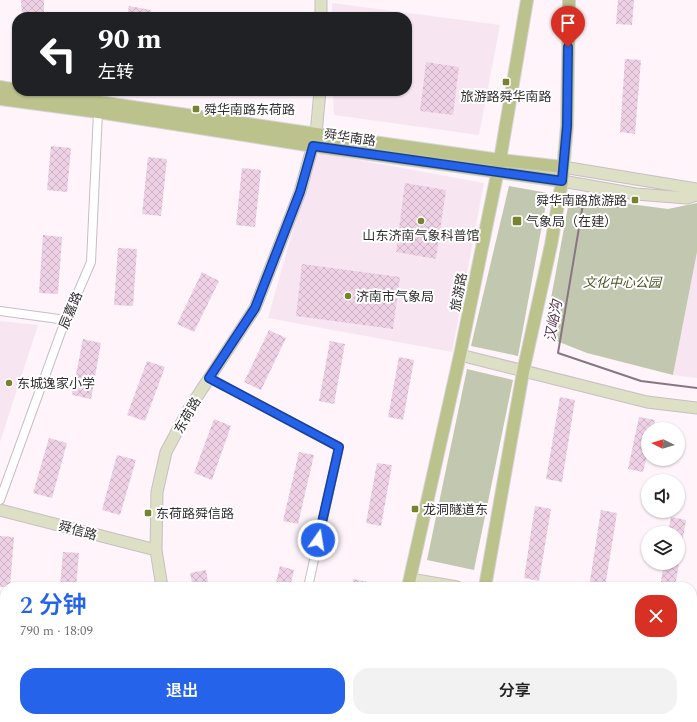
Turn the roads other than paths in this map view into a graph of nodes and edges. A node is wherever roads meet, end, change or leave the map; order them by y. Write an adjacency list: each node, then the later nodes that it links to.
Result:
1 (320, 0): 4 (street)
2 (527, 0): 12 (main road, 旅游路)
3 (569, 0): 13 (main road)
4 (321, 12)
5 (0, 87): 6 (main road)
6 (12, 89)
7 (54, 96): 11 (main road, 舜华南路)
8 (319, 96): 11 (street, 东荷路)
9 (0, 99): 10 (main road, 舜华南路)
10 (98, 112): 11 (main road, 舜华南路); 18 (street, 辰嘉路)
11 (314, 140): 12 (main road, 舜华南路); 21 (street, 东荷路)
12 (498, 166): 13 (main road, 舜华南路); 14 (main road, 舜华南路); 19 (main road, 旅游路)
13 (563, 168): 14 (main road); 15 (street, 舜华南路)
14 (562, 181): 16 (street, 舜华南路); 20 (main road)
15 (697, 189)
16 (697, 195)
17 (0, 311): 18 (street)
18 (66, 320): 23 (street, 辰嘉路)
19 (460, 355): 20 (street); 28 (main road, 旅游路)
20 (523, 372): 22 (street); 29 (main road)
21 (209, 378): 25 (street, 东荷路); 27 (street)
22 (697, 408)
23 (0, 500)
24 (0, 510): 25 (street, 舜信路)
25 (156, 550): 26 (street, 东荷路)
26 (161, 582)
27 (309, 582)
28 (409, 582)
29 (486, 582)

